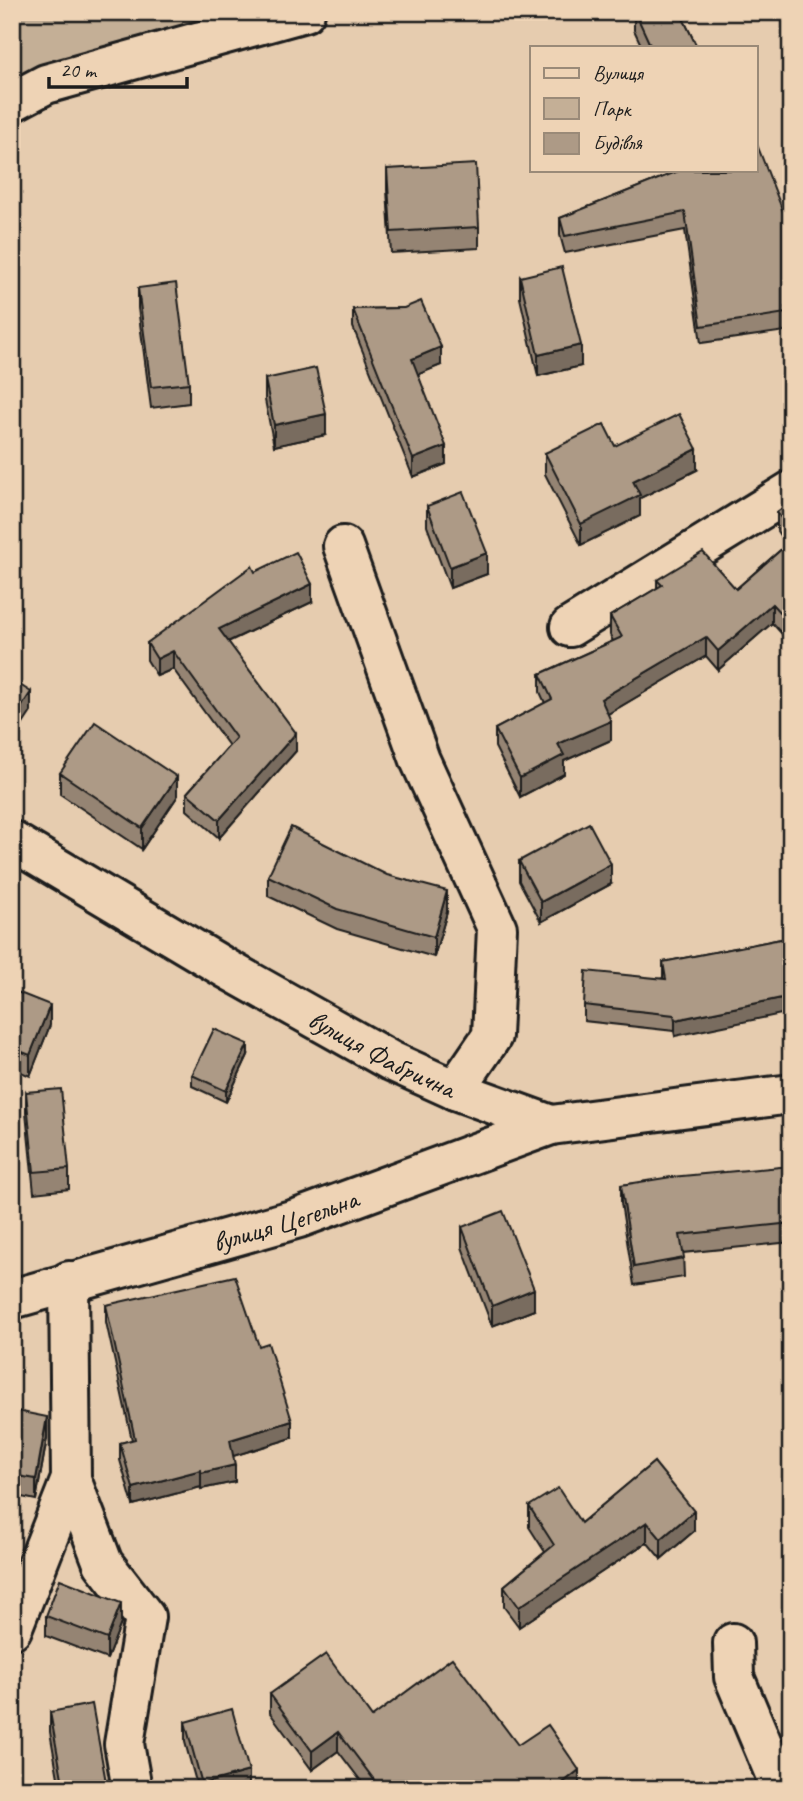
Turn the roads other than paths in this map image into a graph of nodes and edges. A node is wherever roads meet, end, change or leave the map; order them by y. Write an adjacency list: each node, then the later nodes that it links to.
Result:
1 (305, 12): 2 (street)
2 (12, 102)
3 (791, 491): 5 (street)
4 (343, 546): 7 (street)
5 (570, 627)
6 (12, 841): 7 (street, вулиця Фабрична)
7 (455, 1090): 9 (street, вулиця Фабрична)
8 (791, 1094): 9 (street, вулиця Фабрична)
9 (551, 1125): 10 (street, вулиця Цегельна)
10 (69, 1281): 11 (street, вулиця Цегельна); 12 (street)
11 (12, 1299)
12 (71, 1479): 13 (street); 15 (street)
13 (12, 1629)
14 (733, 1643): 16 (street)
15 (132, 1789)
16 (778, 1789)

